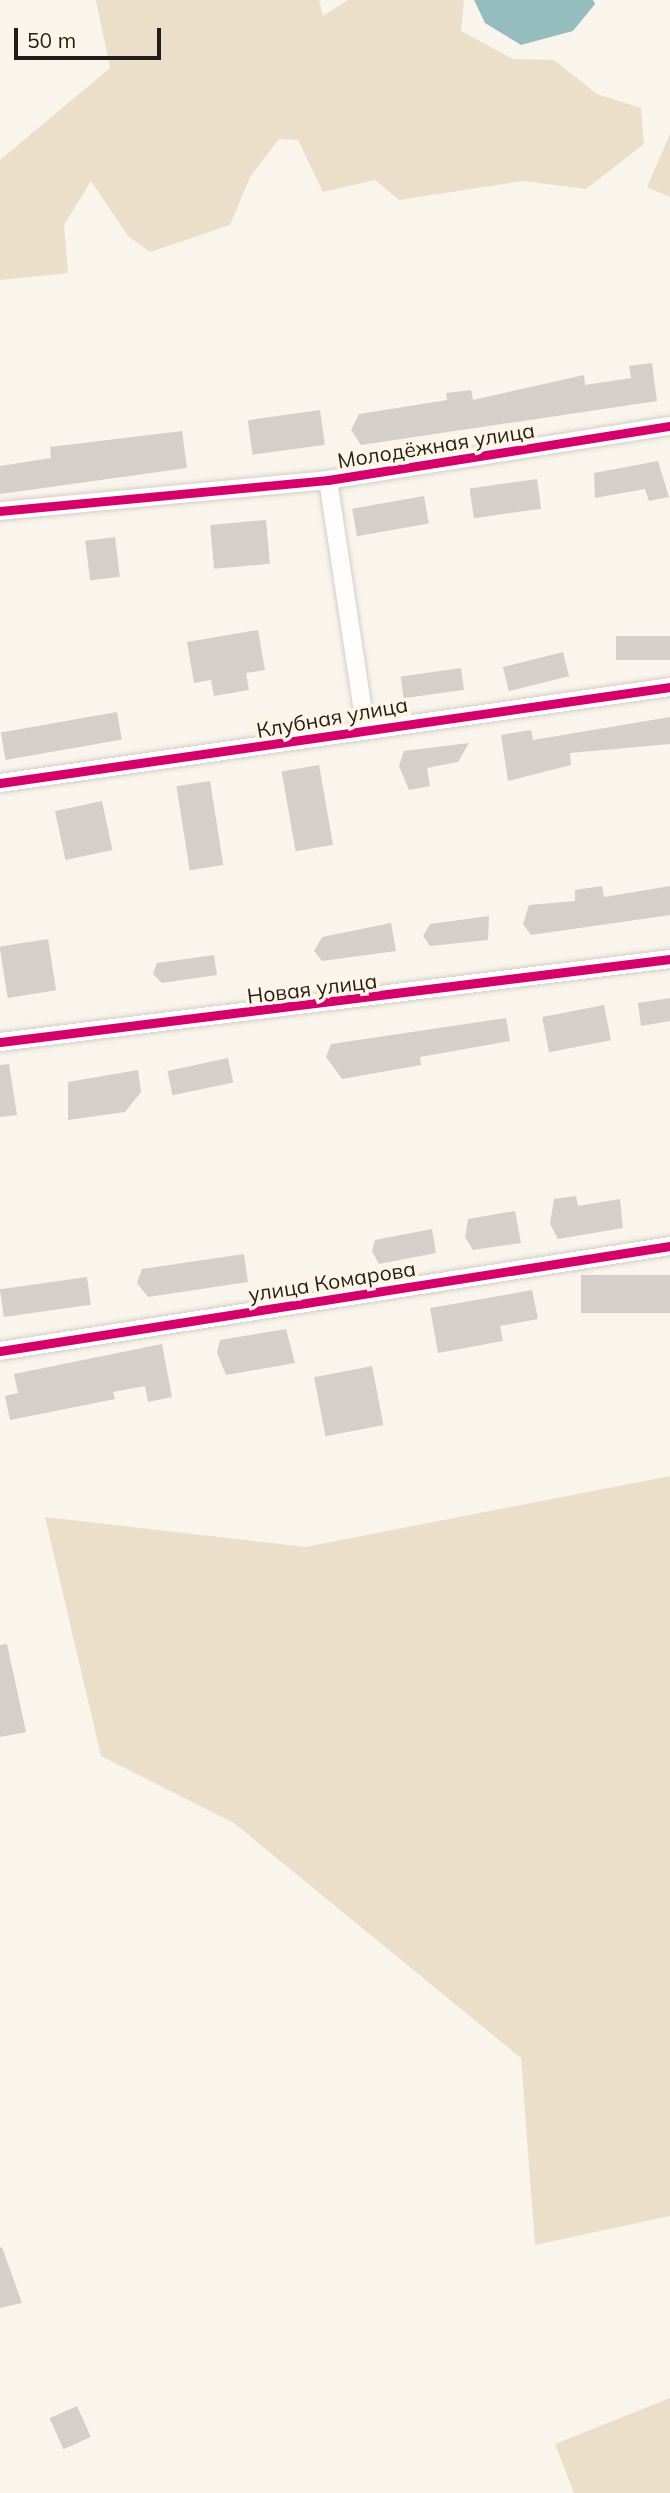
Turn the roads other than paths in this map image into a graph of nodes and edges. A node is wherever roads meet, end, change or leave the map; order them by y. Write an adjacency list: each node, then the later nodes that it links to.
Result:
1 (670, 426): 2 (street, Молодёжная улица)
2 (328, 480): 3 (street, Молодёжная улица); 5 (street)
3 (0, 511)
4 (670, 687): 5 (street, Клубная улица)
5 (365, 726): 6 (street, Клубная улица)
6 (0, 783)
7 (670, 959): 8 (street, Новая улица)
8 (0, 1042)
9 (670, 1246): 10 (street, улица Комарова)
10 (0, 1351)

